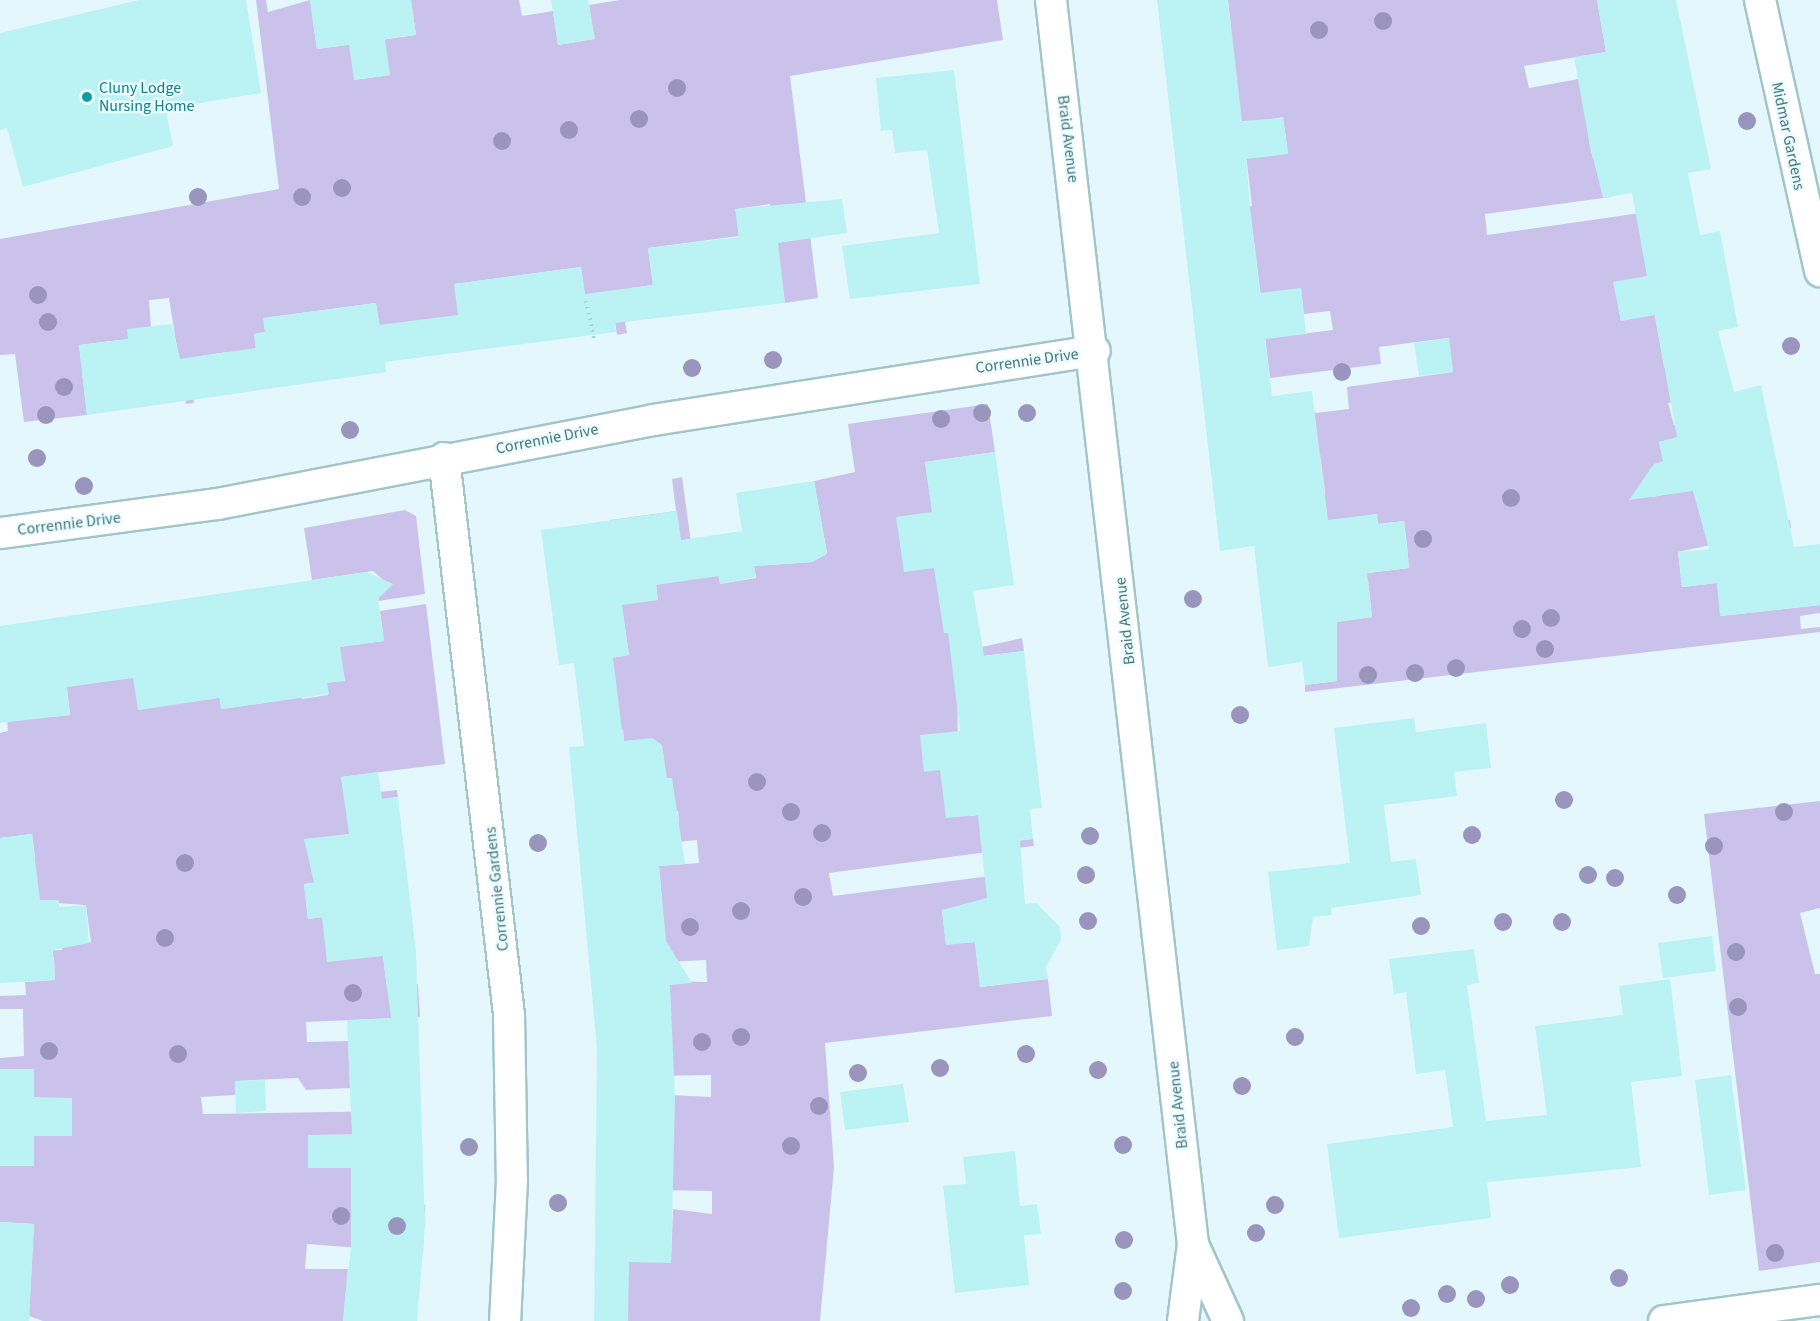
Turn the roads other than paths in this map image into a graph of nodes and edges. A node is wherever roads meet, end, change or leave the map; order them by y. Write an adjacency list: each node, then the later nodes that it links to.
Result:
1 (1051, 0): 4 (street, Braid Avenue)
2 (1760, 0): 3 (street, Midmar Gardens)
3 (1820, 271)
4 (1095, 351): 5 (street, Corrennie Drive); 7 (street, Braid Avenue)
5 (444, 458): 6 (street, Corrennie Drive); 9 (street, Corrennie Gardens)
6 (0, 532)
7 (1193, 1244): 10 (street, Braid Avenue); 11 (street, Braid Avenue)
8 (1820, 1300): 12 (street)
9 (505, 1321)
10 (1183, 1321)
11 (1228, 1321)
12 (1664, 1321)

